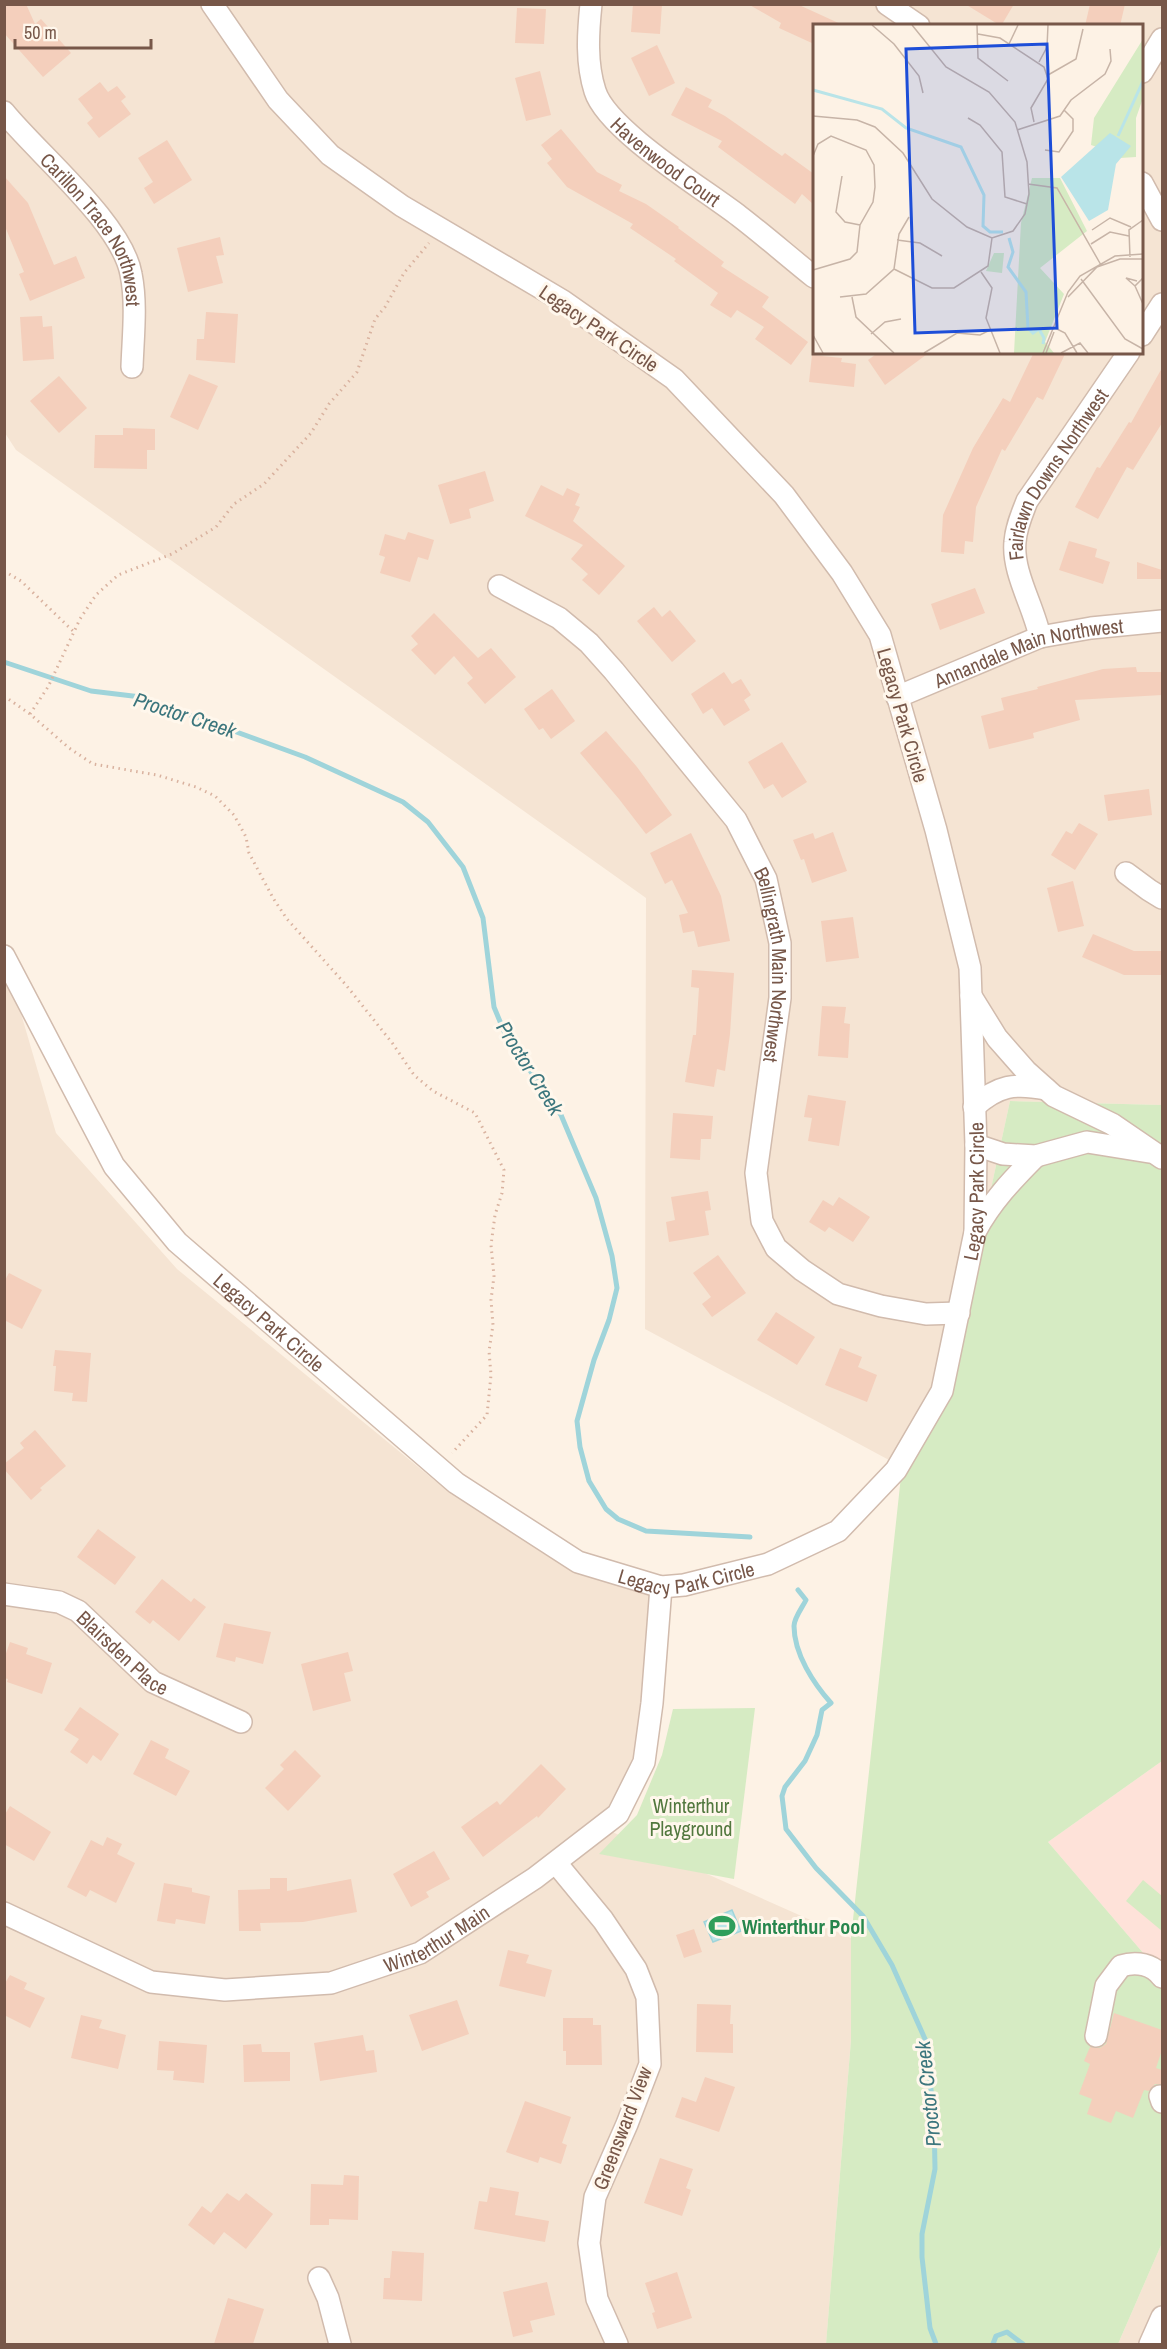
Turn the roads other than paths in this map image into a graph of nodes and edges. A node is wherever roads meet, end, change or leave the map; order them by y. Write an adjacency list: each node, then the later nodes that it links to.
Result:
1 (212, 4): 18 (street, Legacy Park Circle)
2 (591, 4): 10 (street, Havenwood Court)
3 (887, 4): 4 (street)
4 (916, 24)
5 (1162, 39): 6 (street)
6 (1143, 70)
7 (4, 112): 14 (street, Carillon Trace Northwest)
8 (1143, 185): 9 (street)
9 (1162, 220)
10 (813, 276)
11 (1162, 304): 12 (street)
12 (1143, 333)
13 (1128, 354): 17 (street, Fairlawn Downs Northwest)
14 (132, 367)
15 (500, 586): 29 (street, Bellingrath Main Northwest)
16 (1162, 621): 17 (street, Annandale Main Northwest)
17 (1040, 637): 18 (street, Annandale Main Northwest)
18 (897, 697): 22 (street, Legacy Park Circle)
19 (1126, 873): 20 (street)
20 (1162, 898)
21 (4, 956): 30 (street, Legacy Park Circle)
22 (971, 995): 23 (street); 24 (street, Legacy Park Circle)
23 (1046, 1089): 24 (street); 26 (street)
24 (974, 1107): 25 (street, Legacy Park Circle)
25 (976, 1145): 27 (street); 28 (street, Legacy Park Circle)
26 (1159, 1155): 27 (street)
27 (1036, 1156): 28 (street)
28 (975, 1232): 29 (street, Legacy Park Circle)
29 (959, 1313): 30 (street, Legacy Park Circle)
30 (661, 1587): 33 (street, Winterthur Main)
31 (4, 1594): 32 (street, Blairsden Place)
32 (241, 1722)
33 (556, 1863): 34 (street, Winterthur Main); 40 (street, Greensward View)
34 (4, 1913)
35 (1162, 1977): 36 (street)
36 (1096, 2036)
37 (319, 2278): 39 (street)
38 (1162, 2317): 41 (street)
39 (340, 2344)
40 (616, 2344)
41 (1150, 2344)

